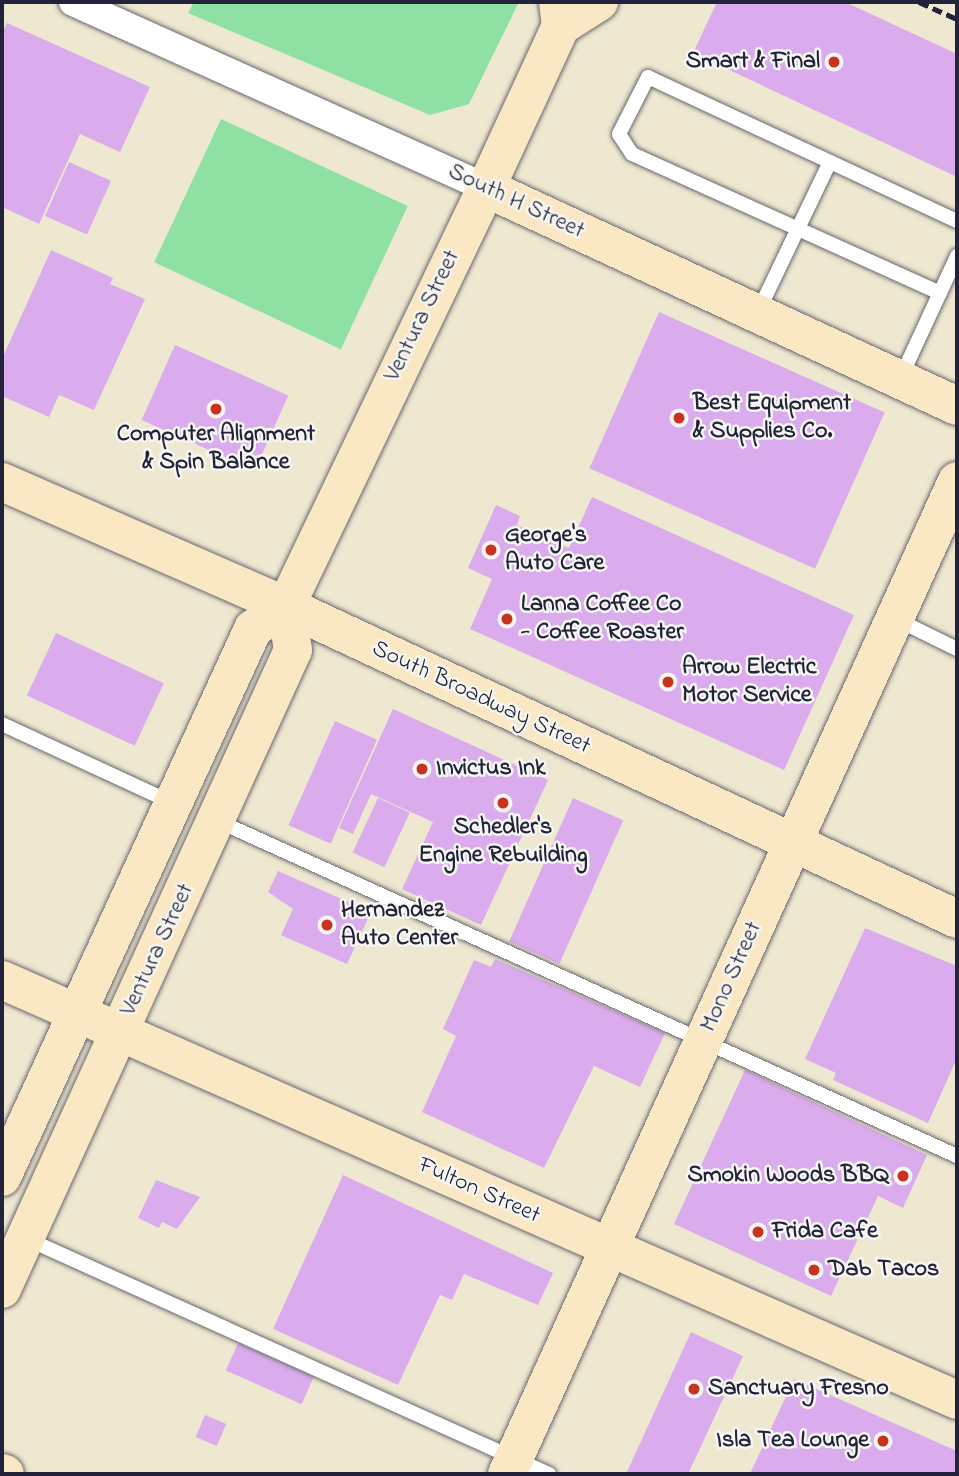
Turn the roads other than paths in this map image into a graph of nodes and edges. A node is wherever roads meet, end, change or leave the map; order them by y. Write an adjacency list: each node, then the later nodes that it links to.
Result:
1 (73, 2): 5 (street, South H Street)
2 (599, 2): 3 (street, Ventura Street)
3 (559, 14): 5 (street, Ventura Street)
4 (830, 162): 6 (lane); 7 (lane); 7 (lane)
5 (486, 188): 10 (street, South H Street); 15 (street, Ventura Street)
6 (957, 221)
7 (798, 229): 9 (lane); 10 (lane)
8 (957, 256): 9 (lane)
9 (940, 293): 11 (lane)
10 (757, 314): 11 (street, South H Street)
11 (900, 380): 12 (street, South H Street)
12 (957, 406)
13 (957, 481): 16 (street, Mono Street)
14 (2, 482): 15 (street, South Broadway Street)
15 (286, 606): 19 (street, Ventura Street); 20 (street, Ventura Street); 21 (street, South Broadway Street)
16 (894, 619): 17 (lane); 21 (street, Mono Street)
17 (957, 649)
18 (2, 724): 19 (lane)
19 (174, 803): 24 (street, Ventura Street)
20 (217, 821): 25 (street, Ventura Street); 26 (lane)
21 (792, 845): 22 (street, South Broadway Street); 26 (street, Mono Street)
22 (957, 919)
23 (2, 980): 24 (street, Fulton Street)
24 (79, 1015): 25 (street, Fulton Street); 28 (street, Ventura Street)
25 (120, 1031): 29 (street, Ventura Street); 30 (street, Fulton Street)
26 (704, 1040): 27 (lane); 30 (street, Mono Street)
27 (957, 1156)
28 (2, 1177)
29 (23, 1238): 31 (street, Ventura Street); 33 (lane)
30 (608, 1248): 32 (street, Fulton Street); 33 (street, Mono Street)
31 (2, 1289)
32 (957, 1400)
33 (511, 1466): 34 (lane)
34 (549, 1474)

